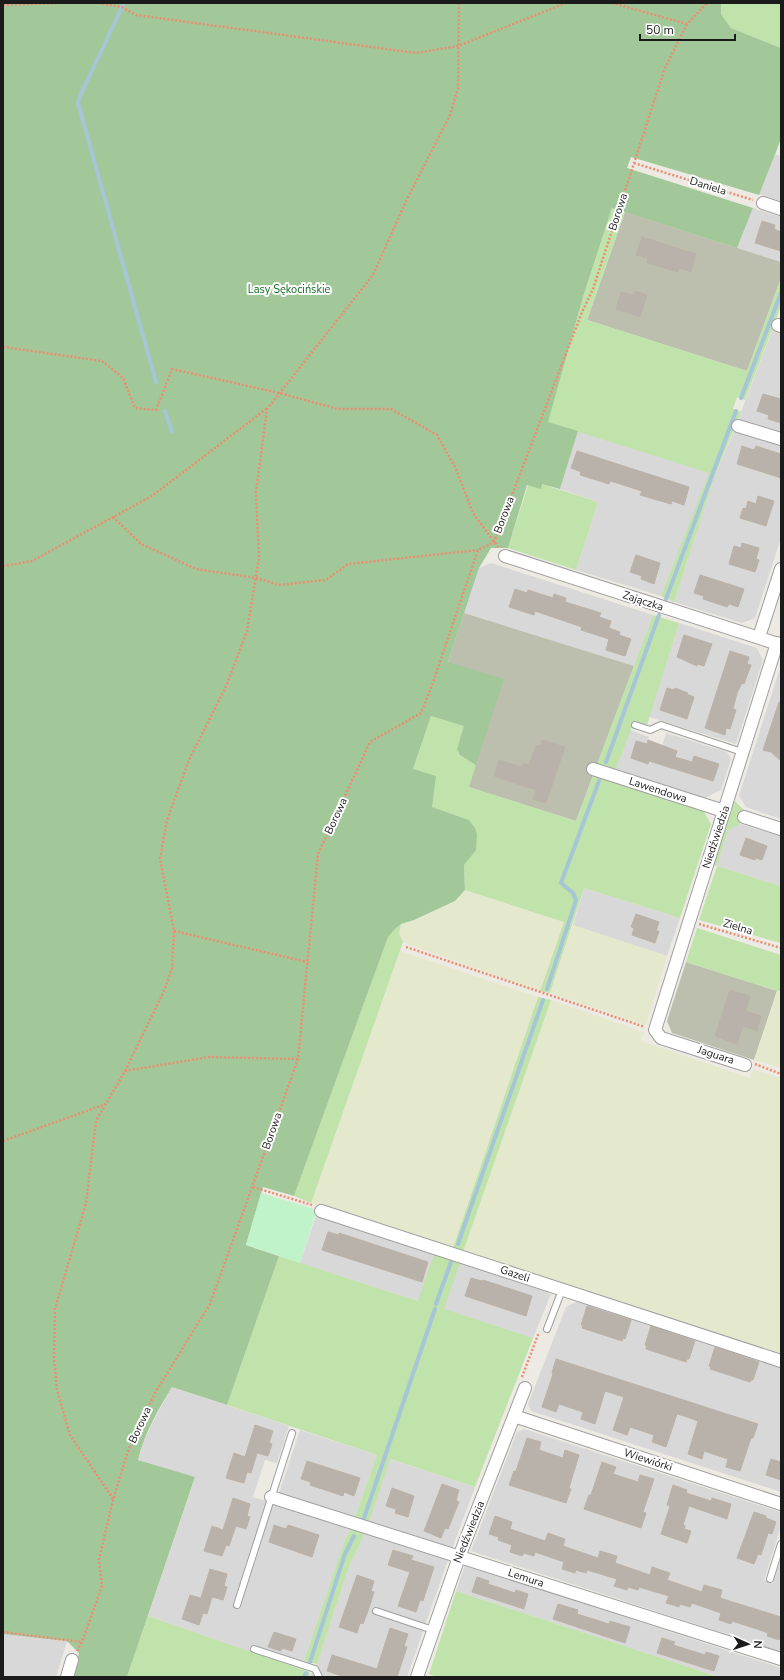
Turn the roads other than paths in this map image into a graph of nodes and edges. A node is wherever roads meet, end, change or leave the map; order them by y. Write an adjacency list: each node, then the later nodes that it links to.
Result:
1 (763, 203): 2 (street)
2 (781, 209)
3 (738, 426): 4 (street)
4 (781, 439)
5 (505, 556): 7 (street, Zajączka)
6 (781, 569): 7 (street)
7 (759, 637): 8 (street, Zajączka)
8 (779, 644): 10 (street, Niedźwiedzia)
9 (636, 725): 10 (lane)
10 (742, 752): 12 (street, Niedźwiedzia)
11 (592, 769): 12 (street, Lawendowa)
12 (724, 811): 15 (street, Niedźwiedzia)
13 (744, 817): 14 (street)
14 (781, 829)
15 (655, 1030): 16 (street, Jaguara)
16 (745, 1065)
17 (321, 1211): 18 (street, Gazeli)
18 (562, 1290): 19 (lane); 20 (street, Gazeli)
19 (547, 1329)
20 (781, 1361)
21 (525, 1388): 22 (street, Niedźwiedzia)
22 (514, 1416): 25 (street, Wiewiórki); 27 (street, Niedźwiedzia)
23 (292, 1433): 24 (lane)
24 (271, 1497): 27 (street, Lemura); 29 (lane)
25 (781, 1504)
26 (781, 1544): 28 (lane)
27 (459, 1557): 31 (street, Niedźwiedzia); 33 (street, Lemura)
28 (770, 1579)
29 (237, 1605)
30 (376, 1611): 31 (lane)
31 (433, 1630): 37 (street, Niedźwiedzia)
32 (254, 1649): 36 (lane)
33 (781, 1659)
34 (72, 1660): 35 (street)
35 (67, 1677)
36 (319, 1677)
37 (417, 1677)

